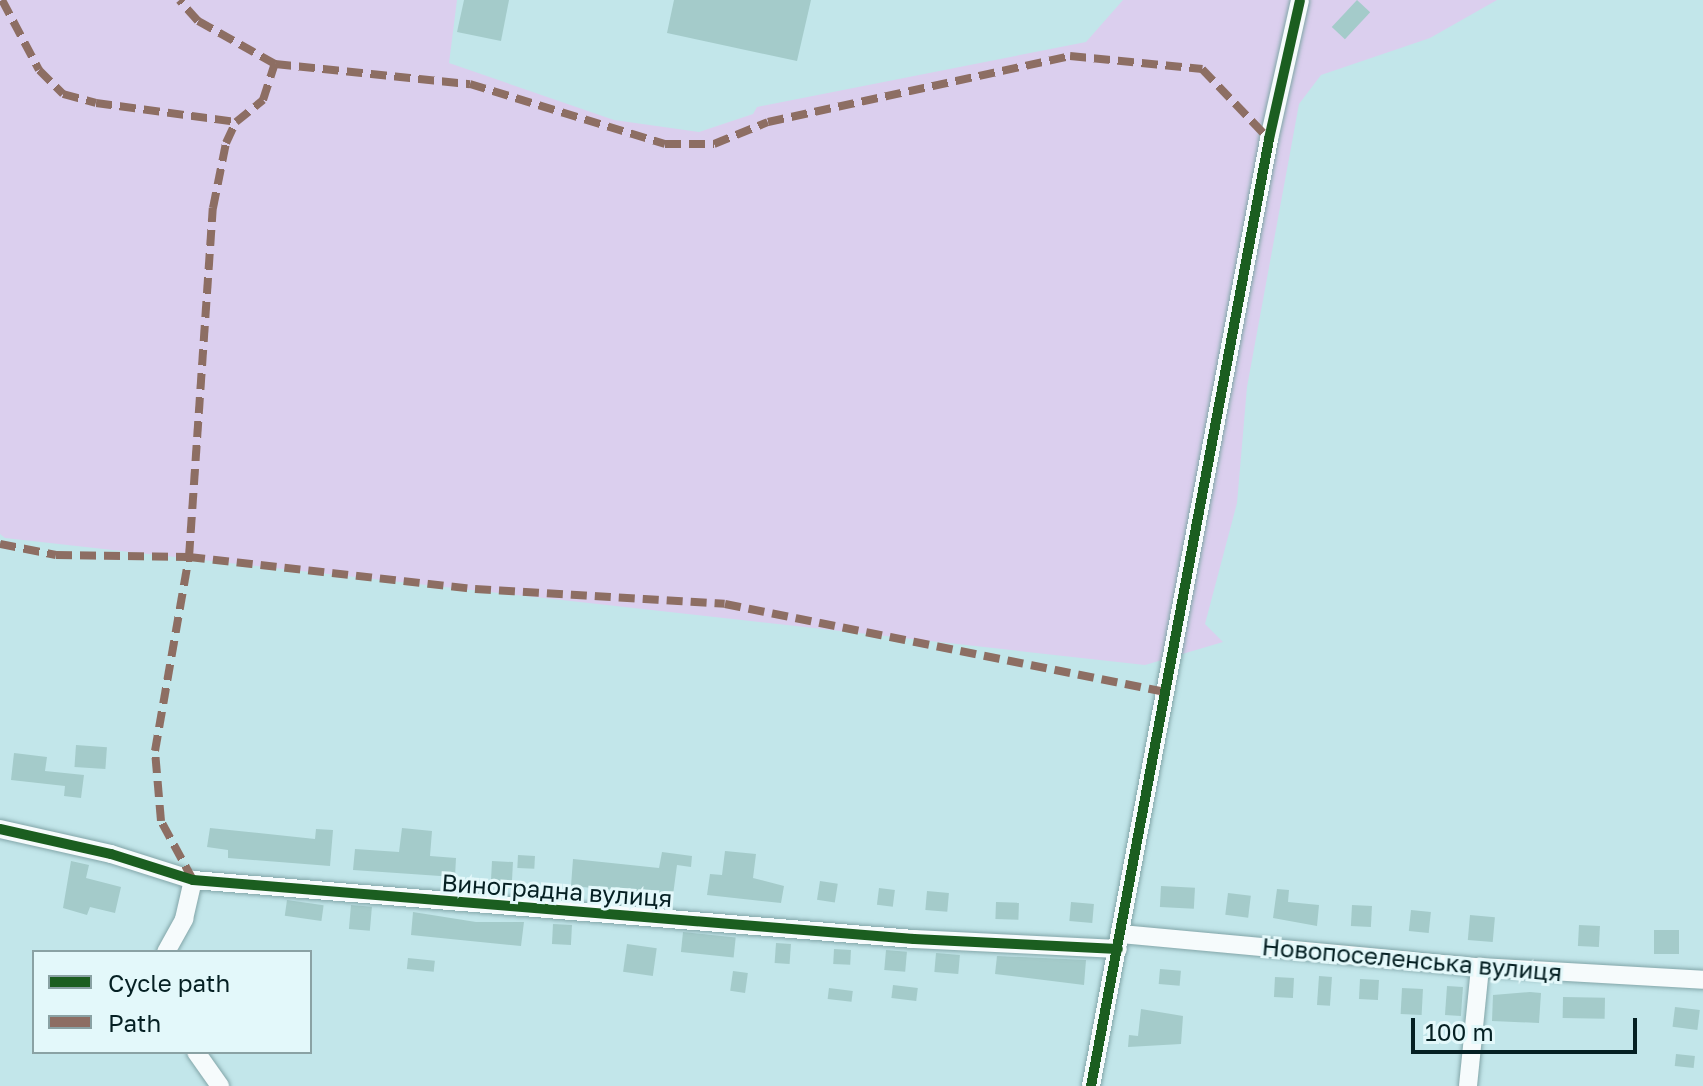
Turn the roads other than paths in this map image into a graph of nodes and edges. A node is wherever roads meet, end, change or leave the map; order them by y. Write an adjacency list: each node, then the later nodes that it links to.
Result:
1 (1300, 0): 4 (street)
2 (0, 829): 3 (street, Виноградна вулиця)
3 (193, 880): 4 (street, Виноградна вулиця); 5 (street)
4 (1120, 942): 6 (street, Новопоселенська вулиця); 10 (street)
5 (167, 950)
6 (1480, 967): 7 (street, Новопоселенська вулиця); 11 (street)
7 (1703, 980)
8 (197, 1054): 9 (street)
9 (220, 1086)
10 (1091, 1086)
11 (1468, 1086)

